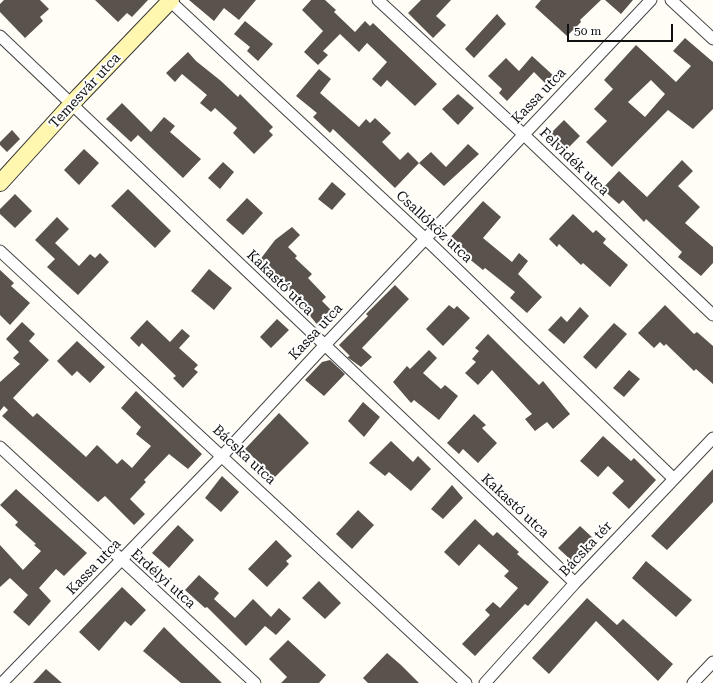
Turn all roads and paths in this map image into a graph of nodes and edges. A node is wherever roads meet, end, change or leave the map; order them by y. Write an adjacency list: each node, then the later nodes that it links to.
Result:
1 (171, 0): 7 (street, Temesvár utca); 10 (street, Csallóköz utca)
2 (378, 0): 8 (street, Felvidék utca)
3 (651, 0): 8 (street, Kassa utca)
4 (671, 0): 6 (street)
5 (0, 36): 7 (street, Kakastó utca)
6 (713, 39)
7 (72, 104): 9 (street, Temesvár utca); 13 (street, Kakastó utca)
8 (523, 134): 10 (street, Kassa utca); 12 (street, Felvidék utca)
9 (0, 183)
10 (425, 238): 13 (street, Kassa utca); 17 (street, Csallóköz utca)
11 (0, 251): 16 (street, Bácska utca)
12 (713, 315)
13 (324, 346): 16 (street, Kassa utca); 19 (street, Kakastó utca)
14 (713, 438): 17 (street, Bácska tér)
15 (0, 447): 18 (street, Erdélyi utca)
16 (222, 456): 18 (street, Kassa utca); 23 (street, Bácska utca)
17 (674, 479): 19 (street, Bácska tér)
18 (122, 561): 21 (street, Kassa utca); 22 (street, Erdélyi utca)
19 (574, 583): 24 (street, Bácska tér)
20 (713, 662): 25 (street)
21 (2, 683)
22 (255, 683)
23 (466, 683)
24 (485, 683)
25 (693, 683)

